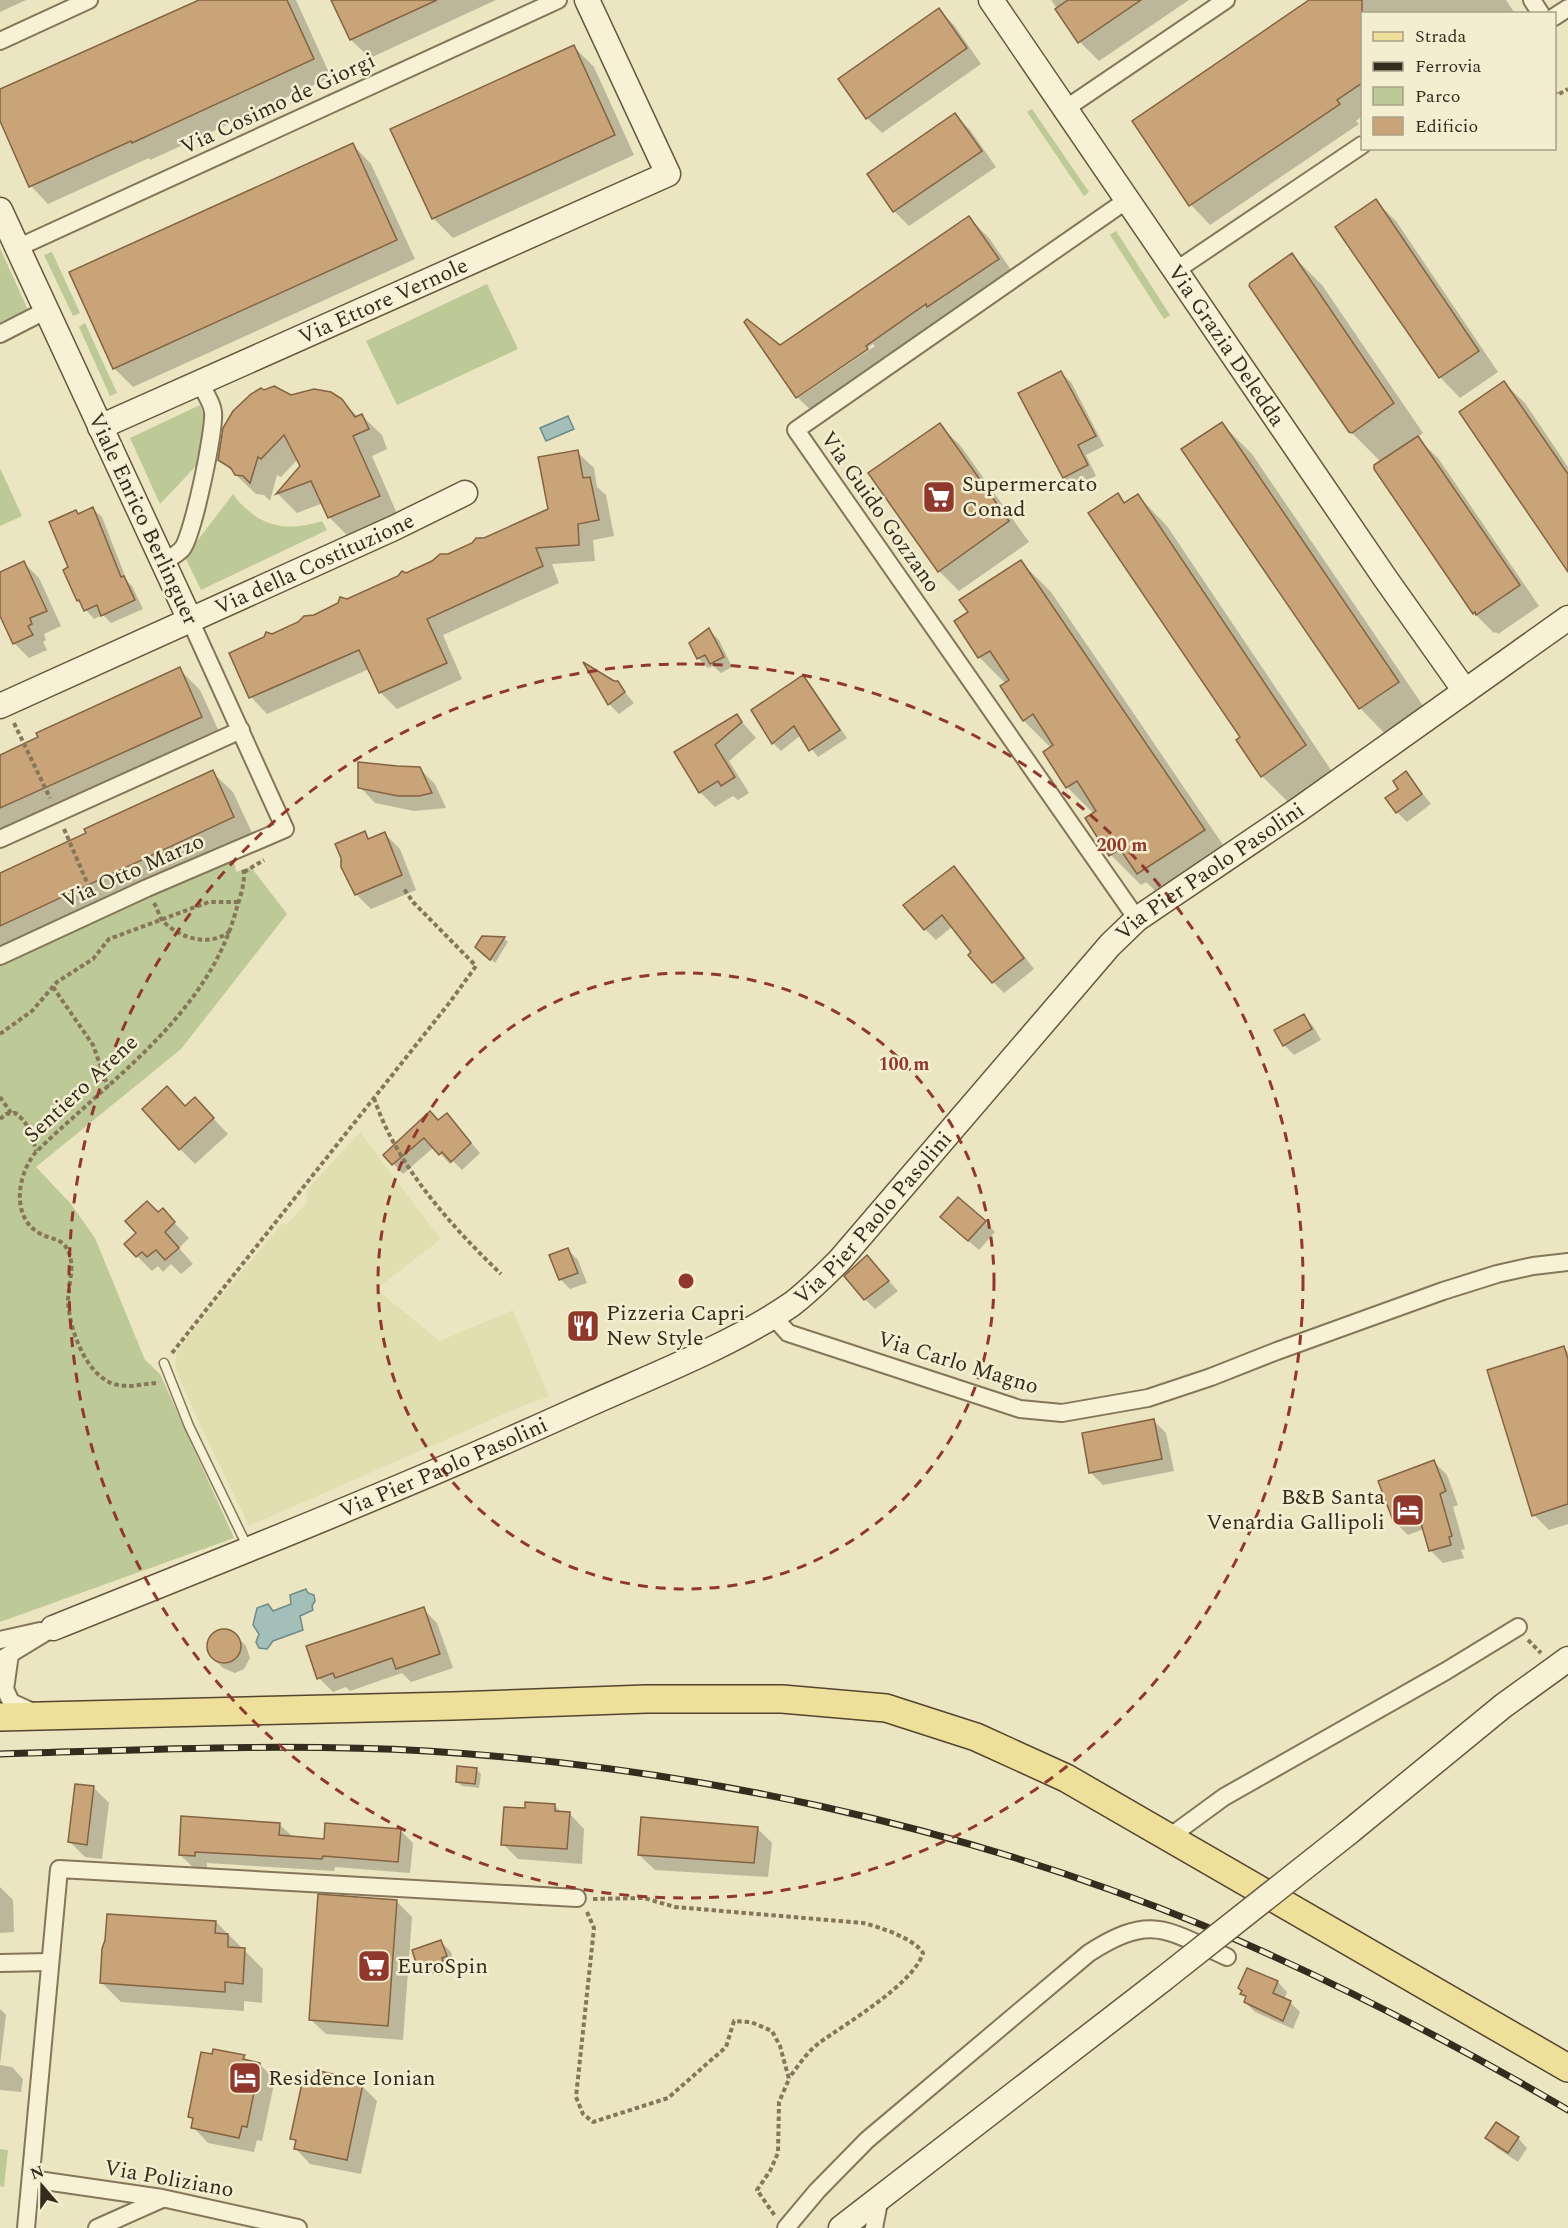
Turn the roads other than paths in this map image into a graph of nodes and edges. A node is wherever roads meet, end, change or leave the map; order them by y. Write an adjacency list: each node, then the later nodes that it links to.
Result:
1 (89, 0): 6 (street)
2 (558, 0): 11 (street, Via Cosimo de Giorgi)
3 (587, 0): 15 (street, Via Ettore Vernole)
4 (991, 0): 7 (street, Via Grazia Deledda)
5 (1226, 0): 7 (street)
6 (0, 41)
7 (1065, 109): 9 (street, Via Grazia Deledda)
8 (1361, 146): 12 (street)
9 (1127, 200): 12 (street, Via Grazia Deledda); 26 (street, Via Guido Gozzano)
10 (0, 210): 11 (street, Viale Enrico Berlinguer)
11 (17, 248): 13 (street, Viale Enrico Berlinguer)
12 (1175, 271): 21 (street, Via Grazia Deledda)
13 (45, 311): 14 (street); 16 (street, Viale Enrico Berlinguer)
14 (0, 334)
15 (199, 382): 16 (street, Via Ettore Vernole); 18 (street)
16 (100, 427): 18 (street, Viale Enrico Berlinguer)
17 (465, 493): 20 (street, Via della Costituzione)
18 (163, 562): 20 (street, Viale Enrico Berlinguer)
19 (1568, 618): 21 (street, Via Pier Paolo Pasolini)
20 (190, 620): 22 (street, Via della Costituzione); 23 (street, Viale Enrico Berlinguer)
21 (1465, 691): 26 (street, Via Pier Paolo Pasolini)
22 (0, 706)
23 (241, 729): 24 (street, Viale Enrico Berlinguer); 25 (street)
24 (285, 829): 27 (street, Via Otto Marzo)
25 (0, 839)
26 (1137, 920): 29 (street, Via Pier Paolo Pasolini)
27 (0, 956)
28 (1568, 1262): 29 (street, Via Carlo Magno)
29 (775, 1314): 31 (street, Via Pier Paolo Pasolini)
30 (164, 1363): 31 (lane)
31 (249, 1550): 33 (street, Via Pier Paolo Pasolini)
32 (1518, 1627): 39 (street)
33 (52, 1628): 34 (street, Via Pier Paolo Pasolini); 35 (street, Via Pier Paolo Pasolini)
34 (0, 1640)
35 (5, 1657): 37 (street, Via Pier Paolo Pasolini)
36 (1561, 1663): 46 (street, bridge)
37 (39, 1715): 38 (main road); 39 (main road)
38 (0, 1717)
39 (1168, 1838): 44 (main road)
40 (572, 1898): 42 (street)
41 (1227, 1957): 48 (street)
42 (49, 1962): 43 (street); 45 (street)
43 (0, 1963)
44 (1568, 2068)
45 (31, 2179): 47 (street, Via Poliziano); 49 (street)
46 (880, 2197): 52 (street); 53 (street)
47 (162, 2199): 50 (street); 51 (street, Via Poliziano)
48 (782, 2224)
49 (26, 2228)
50 (97, 2228)
51 (298, 2228)
52 (841, 2228)
53 (874, 2228)

